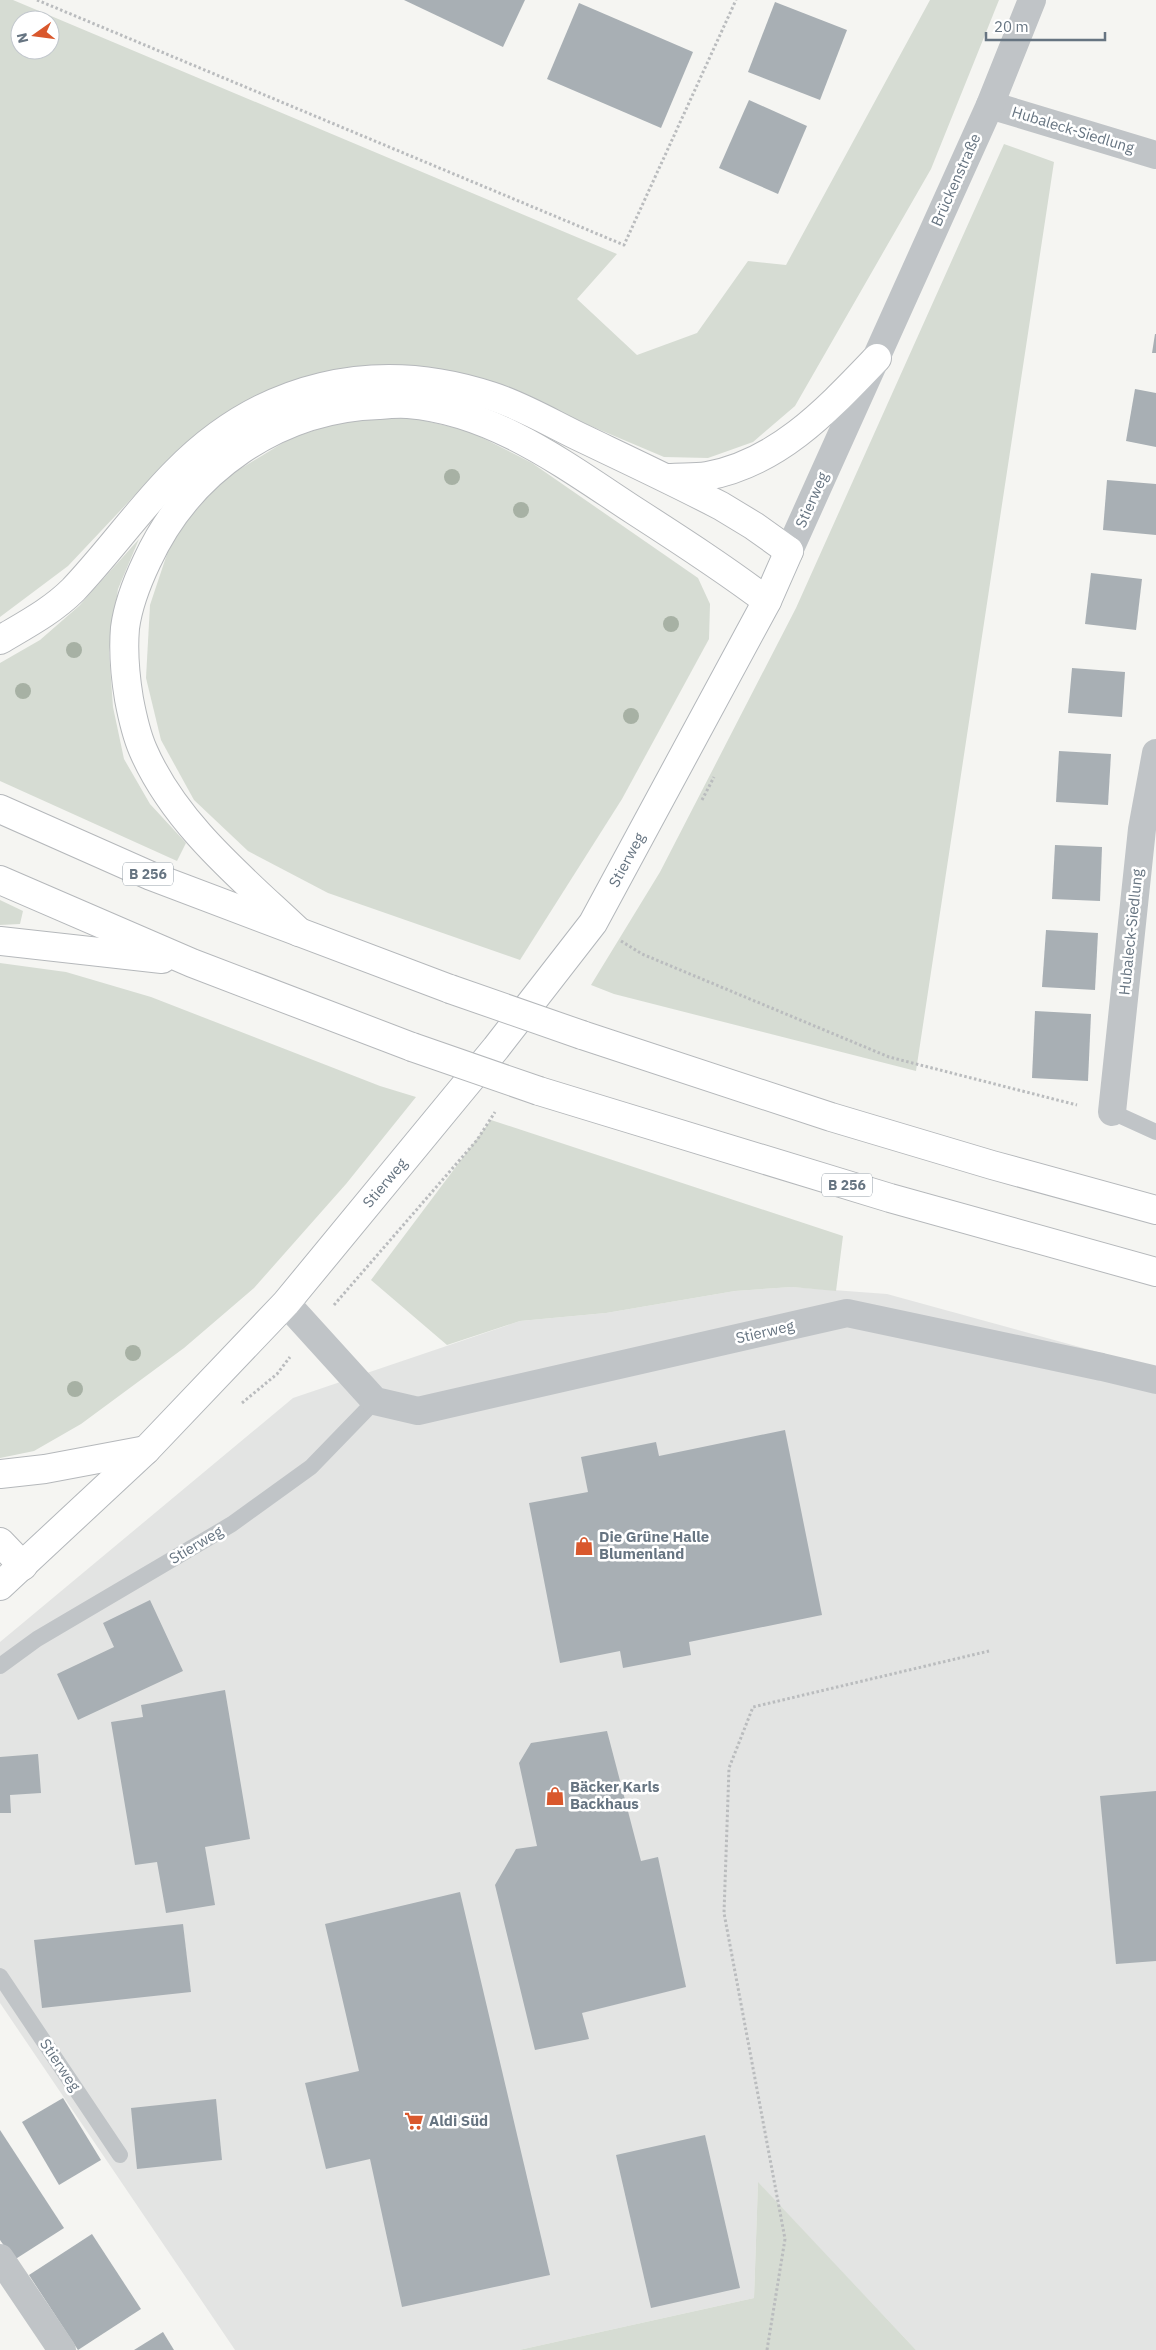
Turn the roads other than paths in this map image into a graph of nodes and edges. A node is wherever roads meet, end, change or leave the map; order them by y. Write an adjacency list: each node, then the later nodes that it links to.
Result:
1 (1032, 0): 2 (street, Brückenstraße)
2 (990, 105): 3 (street, Hubaleck-Siedlung); 4 (street, Brückenstraße)
3 (1156, 155)
4 (877, 358): 5 (main road); 6 (street, Stierweg)
5 (667, 478): 6 (main road); 8 (main road)
6 (789, 551): 7 (main road, Stierweg)
7 (767, 601): 12 (main road); 19 (main road, Stierweg)
8 (0, 640)
9 (1156, 753): 15 (street, Hubaleck-Siedlung)
10 (0, 808): 12 (main road, B 256)
11 (0, 880): 14 (main road, B 256)
12 (299, 932): 17 (main road, B 256, bridge)
13 (0, 941): 14 (main road)
14 (192, 963): 18 (main road, B 256, bridge)
15 (1112, 1112): 16 (lane)
16 (1156, 1132)
17 (1156, 1210)
18 (1156, 1272)
19 (286, 1303): 21 (street); 22 (main road, Stierweg)
20 (1156, 1380): 21 (street, Stierweg)
21 (375, 1401): 27 (lane, Stierweg)
22 (146, 1450): 23 (main road); 25 (main road, Stierweg)
23 (0, 1474)
24 (0, 1542): 25 (main road)
25 (23, 1566): 26 (main road, Stierweg)
26 (0, 1586)
27 (0, 1666)
28 (0, 1976): 29 (lane, Stierweg)
29 (120, 2155)
30 (0, 2258): 31 (street)
31 (62, 2350)

